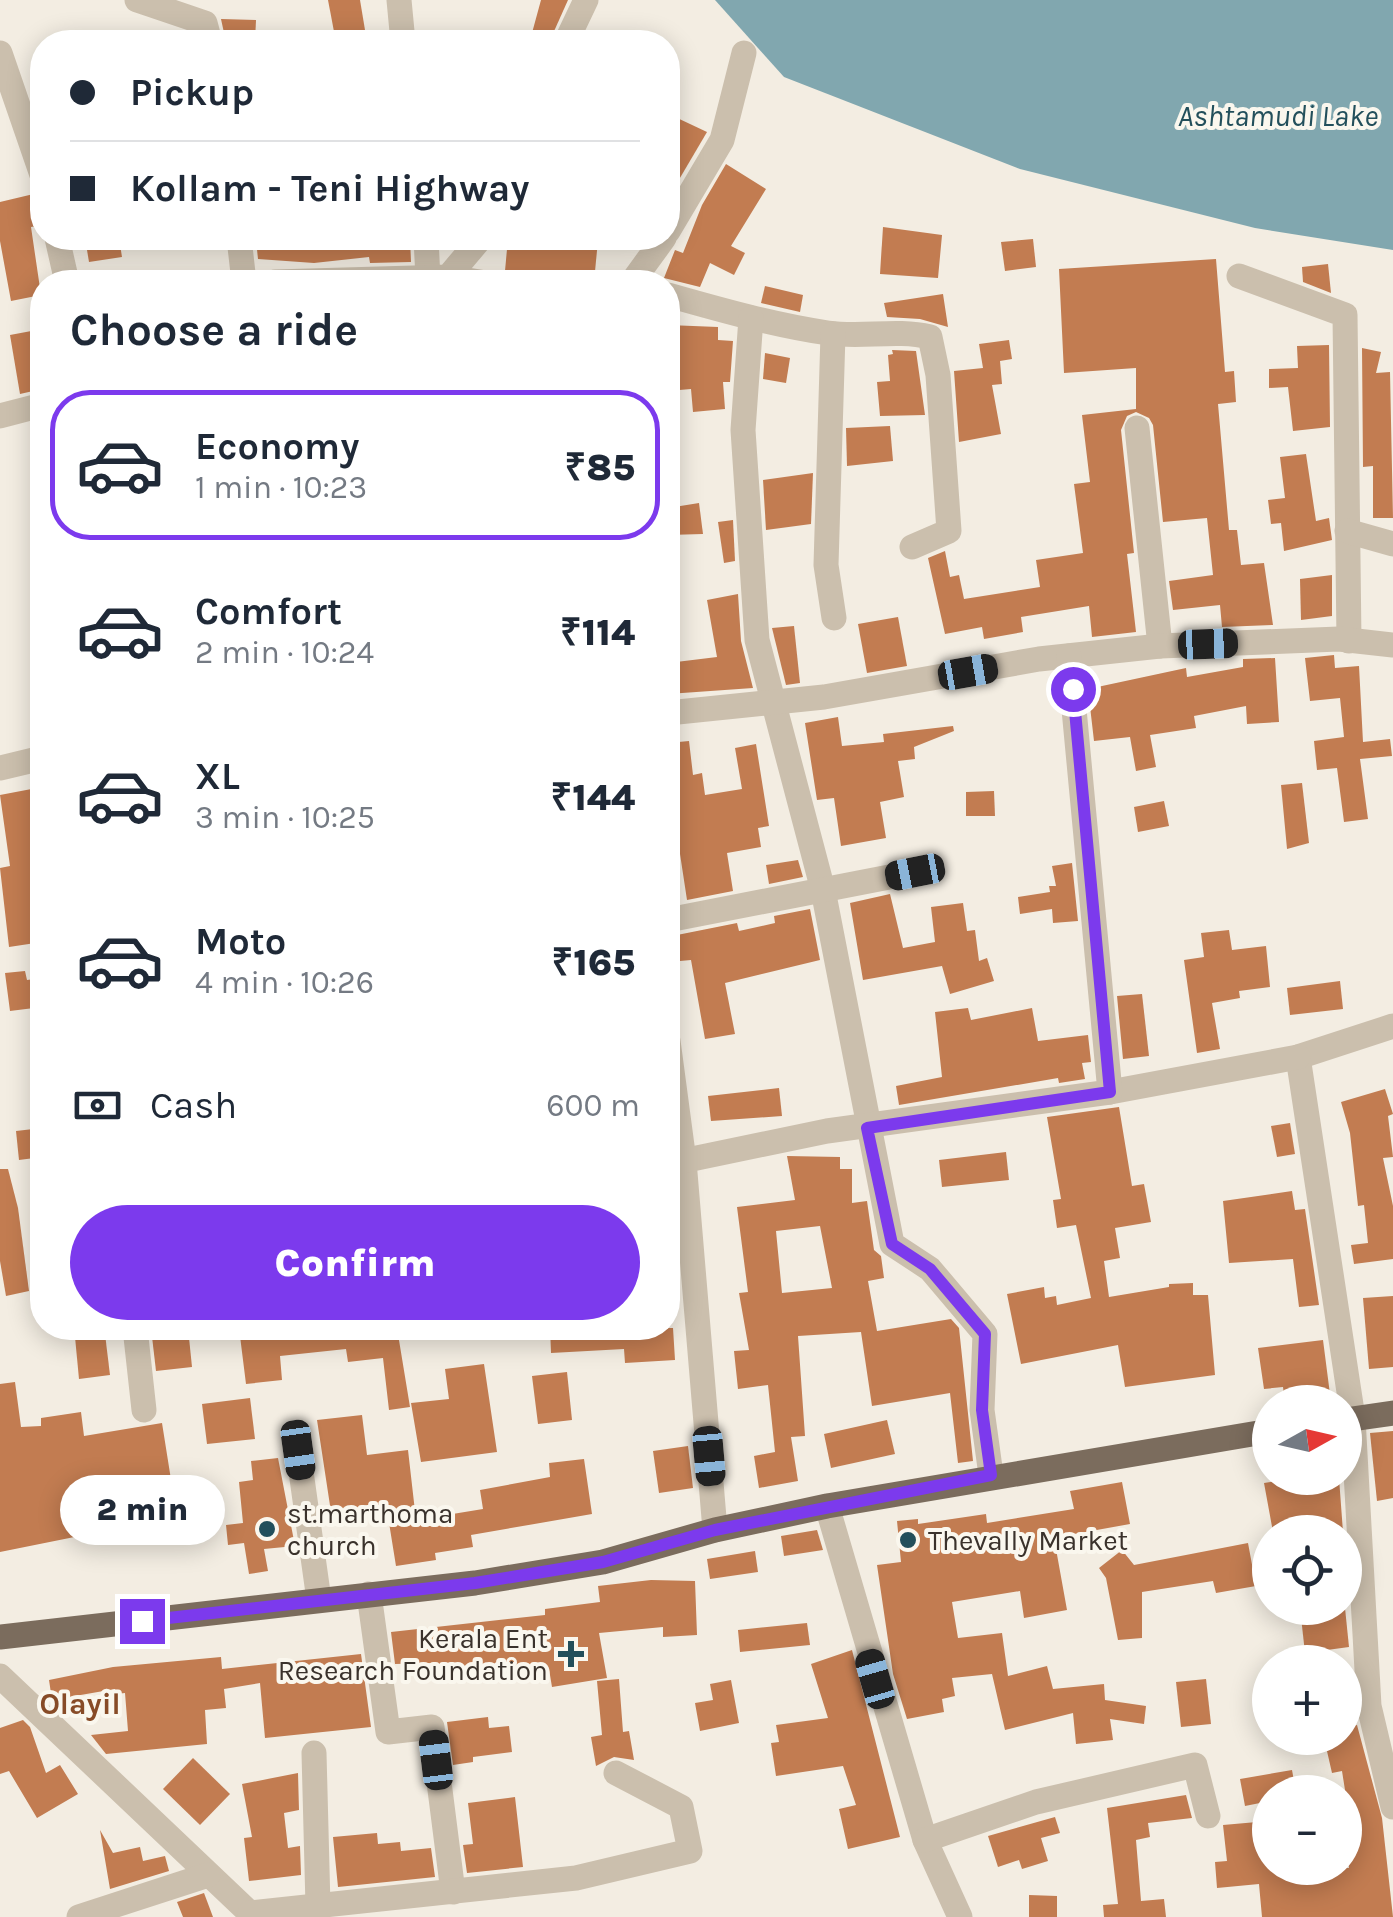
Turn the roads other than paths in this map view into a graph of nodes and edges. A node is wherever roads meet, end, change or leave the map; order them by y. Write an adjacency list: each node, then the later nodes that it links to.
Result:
1 (137, 0): 4 (street)
2 (399, 0): 5 (street)
3 (586, 0): 6 (street)
4 (207, 30)
5 (402, 30)
6 (572, 30)
7 (0, 53): 9 (street)
8 (744, 54): 10 (street)
9 (30, 139)
10 (680, 211)
11 (468, 250): 12 (street)
12 (447, 270)
13 (1239, 276): 20 (street)
14 (680, 298): 15 (street)
15 (751, 318): 16 (street); 28 (street)
16 (833, 334): 22 (street); 23 (street)
17 (30, 408): 18 (street)
18 (0, 416)
19 (1137, 428): 26 (street)
20 (1348, 531): 21 (street); 24 (street)
21 (1393, 544)
22 (912, 547)
23 (834, 618)
24 (1349, 640): 25 (street); 26 (street)
25 (1393, 645)
26 (1160, 646): 27 (street)
27 (1070, 656): 28 (street); 37 (street)
28 (774, 701): 29 (street); 33 (street)
29 (680, 713)
30 (30, 761): 31 (street)
31 (0, 768)
32 (915, 872): 33 (street)
33 (823, 890): 34 (street); 38 (street)
34 (680, 918)
35 (1393, 1026): 36 (street)
36 (1298, 1058): 37 (street); 42 (street)
37 (1110, 1092): 38 (street)
38 (867, 1128): 39 (street); 48 (street)
39 (680, 1161)
40 (680, 1200): 51 (street)
41 (136, 1340): 43 (street)
42 (1344, 1385)
43 (144, 1410)
44 (1393, 1412): 45 (main road)
45 (1362, 1417)
46 (1252, 1434): 48 (main road)
47 (298, 1450): 53 (street)
48 (991, 1475): 50 (main road)
49 (1358, 1495): 56 (street)
50 (827, 1506): 51 (main road); 61 (street)
51 (715, 1530): 52 (main road)
52 (369, 1594): 53 (main road); 63 (street)
53 (319, 1600): 54 (main road)
54 (0, 1637)
55 (0, 1676): 62 (street)
56 (1381, 1705): 59 (street)
57 (314, 1754): 64 (street)
58 (616, 1773): 63 (street)
59 (1393, 1808)
60 (1208, 1816): 61 (street)
61 (925, 1840): 67 (street)
62 (208, 1875): 65 (street); 66 (street)
63 (454, 1892): 64 (street)
64 (318, 1906): 65 (street)
65 (252, 1915)
66 (78, 1917)
67 (960, 1917)

